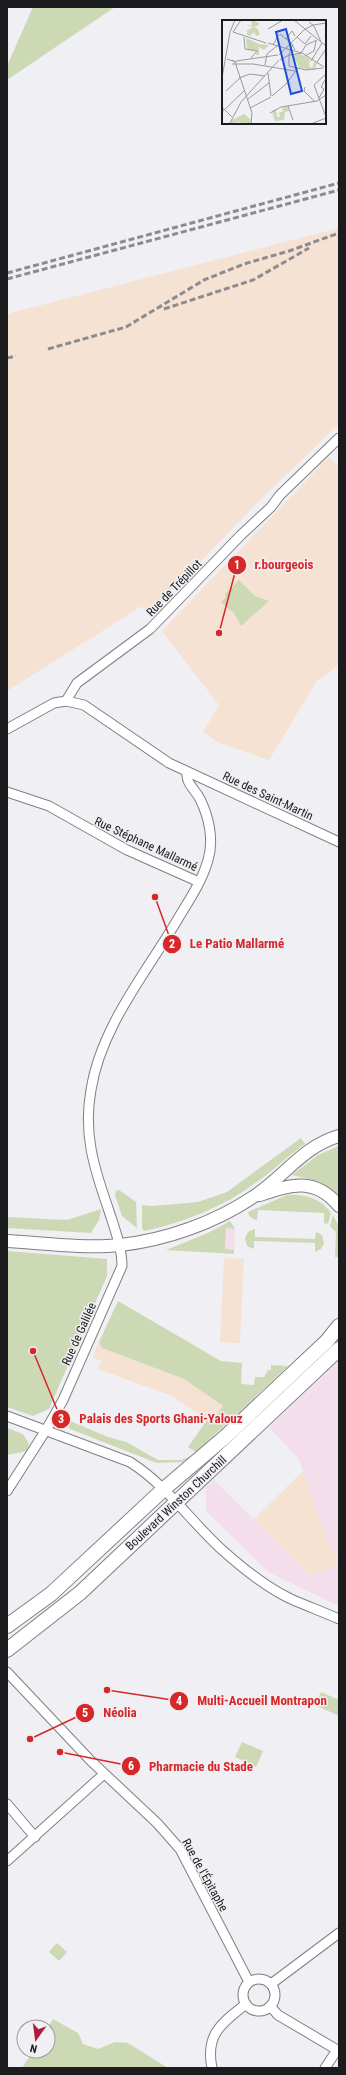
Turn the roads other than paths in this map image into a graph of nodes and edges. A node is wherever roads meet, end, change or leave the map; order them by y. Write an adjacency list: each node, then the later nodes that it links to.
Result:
1 (339, 438): 2 (street, Rue de Trépillot)
2 (66, 701): 3 (street); 4 (street, Rue des Saint-Martin)
3 (7, 729)
4 (187, 773): 6 (street, Rue des Saint-Martin); 7 (street)
5 (7, 792): 7 (street, Rue Stéphane Mallarmé)
6 (339, 842)
7 (199, 882): 12 (street, Rue Stéphane Mallarmé)
8 (339, 1136): 9 (main road)
9 (255, 1196): 10 (main road); 12 (main road)
10 (339, 1206)
11 (7, 1241): 12 (main road)
12 (119, 1245): 16 (street, Rue de Galilée)
13 (339, 1326): 17 (main road, Boulevard Winston Churchill)
14 (339, 1350): 19 (main road, Boulevard Winston Churchill)
15 (7, 1416): 16 (street)
16 (46, 1430): 17 (street); 18 (street, Rue de Galilée)
17 (164, 1488): 19 (street); 21 (main road, Boulevard Winston Churchill)
18 (7, 1491)
19 (178, 1502): 20 (street); 22 (main road, Boulevard Winston Churchill)
20 (339, 1619)
21 (7, 1626)
22 (7, 1650)
23 (7, 1672): 24 (street, Rue de l'Épitaphe)
24 (104, 1774): 26 (street); 29 (street, Rue de l'Épitaphe)
25 (7, 1804): 26 (street)
26 (35, 1837): 27 (street)
27 (7, 1861)
28 (339, 1933): 30 (street)
29 (249, 1982): 30 (street); 31 (street)
30 (271, 1984): 32 (street)
31 (246, 2004): 32 (street); 34 (street)
32 (270, 2006): 33 (street)
33 (338, 2050): 35 (street)
34 (212, 2068)
35 (325, 2068)

